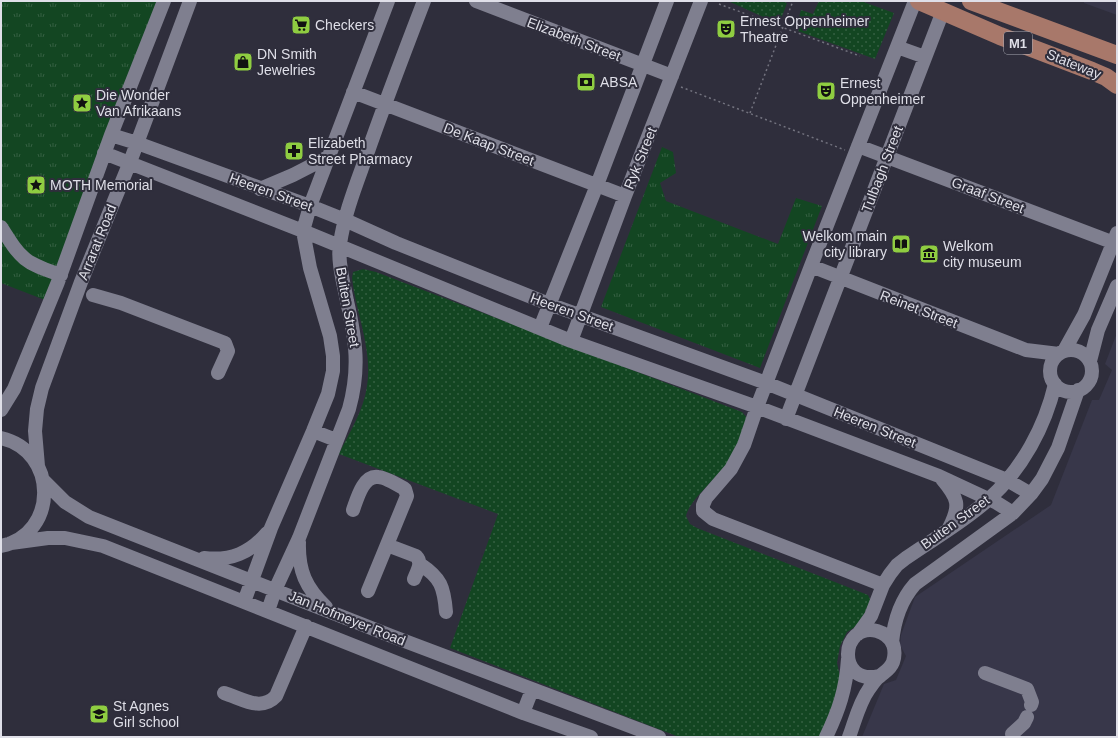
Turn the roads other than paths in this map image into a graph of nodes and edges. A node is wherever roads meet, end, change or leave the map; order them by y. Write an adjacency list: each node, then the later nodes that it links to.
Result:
1 (164, 1): 23 (street, Arrarat Road)
2 (190, 1): 24 (street, Arrarat Road)
3 (388, 1): 21 (street, Buiten Street)
4 (424, 1): 22 (street, Buiten Street)
5 (476, 1): 18 (street, Elizabeth Street)
6 (667, 1): 18 (street)
7 (701, 1): 19 (street, Ryk Street)
8 (915, 1): 14 (street)
9 (918, 1): 12 (main road, Stateway / M1)
10 (971, 1): 11 (main road, Stateway / M1)
11 (1006, 8): 13 (main road, Stateway / M1)
12 (943, 10): 15 (main road, Stateway / M1); 17 (street, Tulbagh Street)
13 (1057, 34): 15 (main road); 16 (main road, Stateway / M1)
14 (897, 47): 17 (street); 25 (street)
15 (1050, 54): 20 (main road, Stateway / M1)
16 (1117, 55)
17 (925, 58): 28 (street, Tulbagh Street)
18 (642, 65): 19 (street, Elizabeth Street); 31 (street)
19 (671, 79): 33 (street, Ryk Street)
20 (1117, 85)
21 (353, 92): 22 (street, De Kaap Street); 27 (street, Buiten Street)
22 (385, 104): 31 (street, De Kaap Street); 36 (street, Buiten Street)
23 (111, 135): 24 (street, Heeren Street); 26 (street, Arrarat Road)
24 (137, 142): 29 (street, Arrarat Road); 30 (street, Heeren Street)
25 (857, 150): 28 (street, Graaf Street); 41 (street)
26 (104, 153): 29 (street, Heeren Street); 42 (street, Arrarat Road)
27 (328, 157): 32 (street); 35 (street, Buiten Street)
28 (887, 157): 39 (street, Graaf Street); 43 (street, Tulbagh Street)
29 (130, 162): 34 (street, Heeren Street); 44 (street, Arrarat Road)
30 (207, 168): 32 (street, Heeren Street); 34 (street)
31 (596, 185): 33 (street, De Kaap Street); 47 (street)
32 (260, 189): 35 (street, Heeren Street)
33 (625, 196): 48 (street, Ryk Street)
34 (225, 200): 38 (street, Heeren Street)
35 (310, 206): 36 (street, Heeren Street); 38 (street, Buiten Street)
36 (345, 220): 40 (street, Buiten Street); 47 (street, Heeren Street)
37 (1, 227): 42 (street)
38 (303, 230): 40 (street, Heeren Street); 62 (street, Buiten Street)
39 (1116, 240): 52 (street)
40 (339, 246): 49 (street, Heeren Street); 64 (street, Buiten Street)
41 (811, 266): 43 (street, Reinet Street); 56 (street)
42 (60, 275): 44 (street); 60 (street, Arrarat Road)
43 (840, 277): 51 (street, Reinet Street); 58 (street, Tulbagh Street)
44 (81, 283): 65 (street, Arrarat Road)
45 (1117, 286): 53 (street)
46 (93, 295): 54 (street)
47 (550, 304): 48 (street, Heeren Street); 49 (street)
48 (580, 315): 50 (street, Ryk Street); 56 (street, Heeren Street)
49 (540, 328): 50 (street, Heeren Street)
50 (571, 341): 59 (street, Heeren Street)
51 (1026, 350): 52 (street, Reinet Street); 55 (street, Reinet Street)
52 (1062, 353): 53 (street); 55 (street)
53 (1090, 361): 57 (street)
54 (218, 373)
55 (1053, 379): 57 (street); 67 (street, Buiten Street)
56 (766, 384): 58 (street, Heeren Street); 59 (street)
57 (1078, 390): 69 (street, Buiten Street)
58 (795, 395): 61 (street, Tulbagh Street); 67 (street, Heeren Street)
59 (757, 407): 61 (street, Heeren Street); 84 (street)
60 (1, 410)
61 (786, 419): 66 (street, Heeren Street)
62 (313, 431): 64 (street); 74 (street, Buiten Street)
63 (1, 438): 65 (street)
64 (336, 440): 76 (street, Buiten Street)
65 (38, 466): 68 (street)
66 (939, 476): 70 (street, Heeren Street); 75 (street)
67 (1007, 480): 69 (street, Heeren Street); 70 (street, Buiten Street)
68 (44, 481): 73 (street, Jan Hofmeyer Road); 77 (street)
69 (1031, 494): 72 (street, Buiten Street)
70 (989, 499): 72 (street, Heeren Street); 75 (street, Buiten Street)
71 (353, 510): 78 (street)
72 (1013, 513): 93 (street, Buiten Street)
73 (111, 526): 79 (street); 80 (street, Jan Hofmeyer Road)
74 (271, 528): 80 (street); 83 (street, Buiten Street)
75 (949, 528): 84 (street, Buiten Street)
76 (299, 538): 85 (street, Buiten Street); 89 (street)
77 (6, 544): 79 (street, Jan Hofmeyer Road)
78 (387, 545): 81 (street); 86 (street)
79 (103, 546): 87 (street, Jan Hofmeyer Road)
80 (193, 557): 83 (street, Jan Hofmeyer Road)
81 (420, 564): 82 (street); 90 (street)
82 (414, 579)
83 (252, 581): 85 (street, Jan Hofmeyer Road); 87 (street, Buiten Street)
84 (883, 585): 92 (street, Buiten Street)
85 (275, 590): 88 (street, Buiten Street); 89 (street, Jan Hofmeyer Road)
86 (368, 591)
87 (244, 602): 88 (street, Jan Hofmeyer Road)
88 (268, 611): 91 (street, Jan Hofmeyer Road)
89 (330, 611): 97 (street, Jan Hofmeyer Road)
90 (446, 612)
91 (306, 626): 98 (street); 99 (street, Jan Hofmeyer Road)
92 (858, 634): 93 (street); 94 (street)
93 (892, 643): 96 (street)
94 (848, 659): 96 (street); 103 (street)
95 (985, 673): 100 (street)
96 (879, 676): 104 (street)
97 (532, 690): 99 (street); 102 (street, Jan Hofmeyer Road)
98 (224, 693)
99 (523, 712): 101 (street, Jan Hofmeyer Road)
100 (1012, 734)
101 (591, 737)
102 (659, 737)
103 (826, 737)
104 (850, 737)

